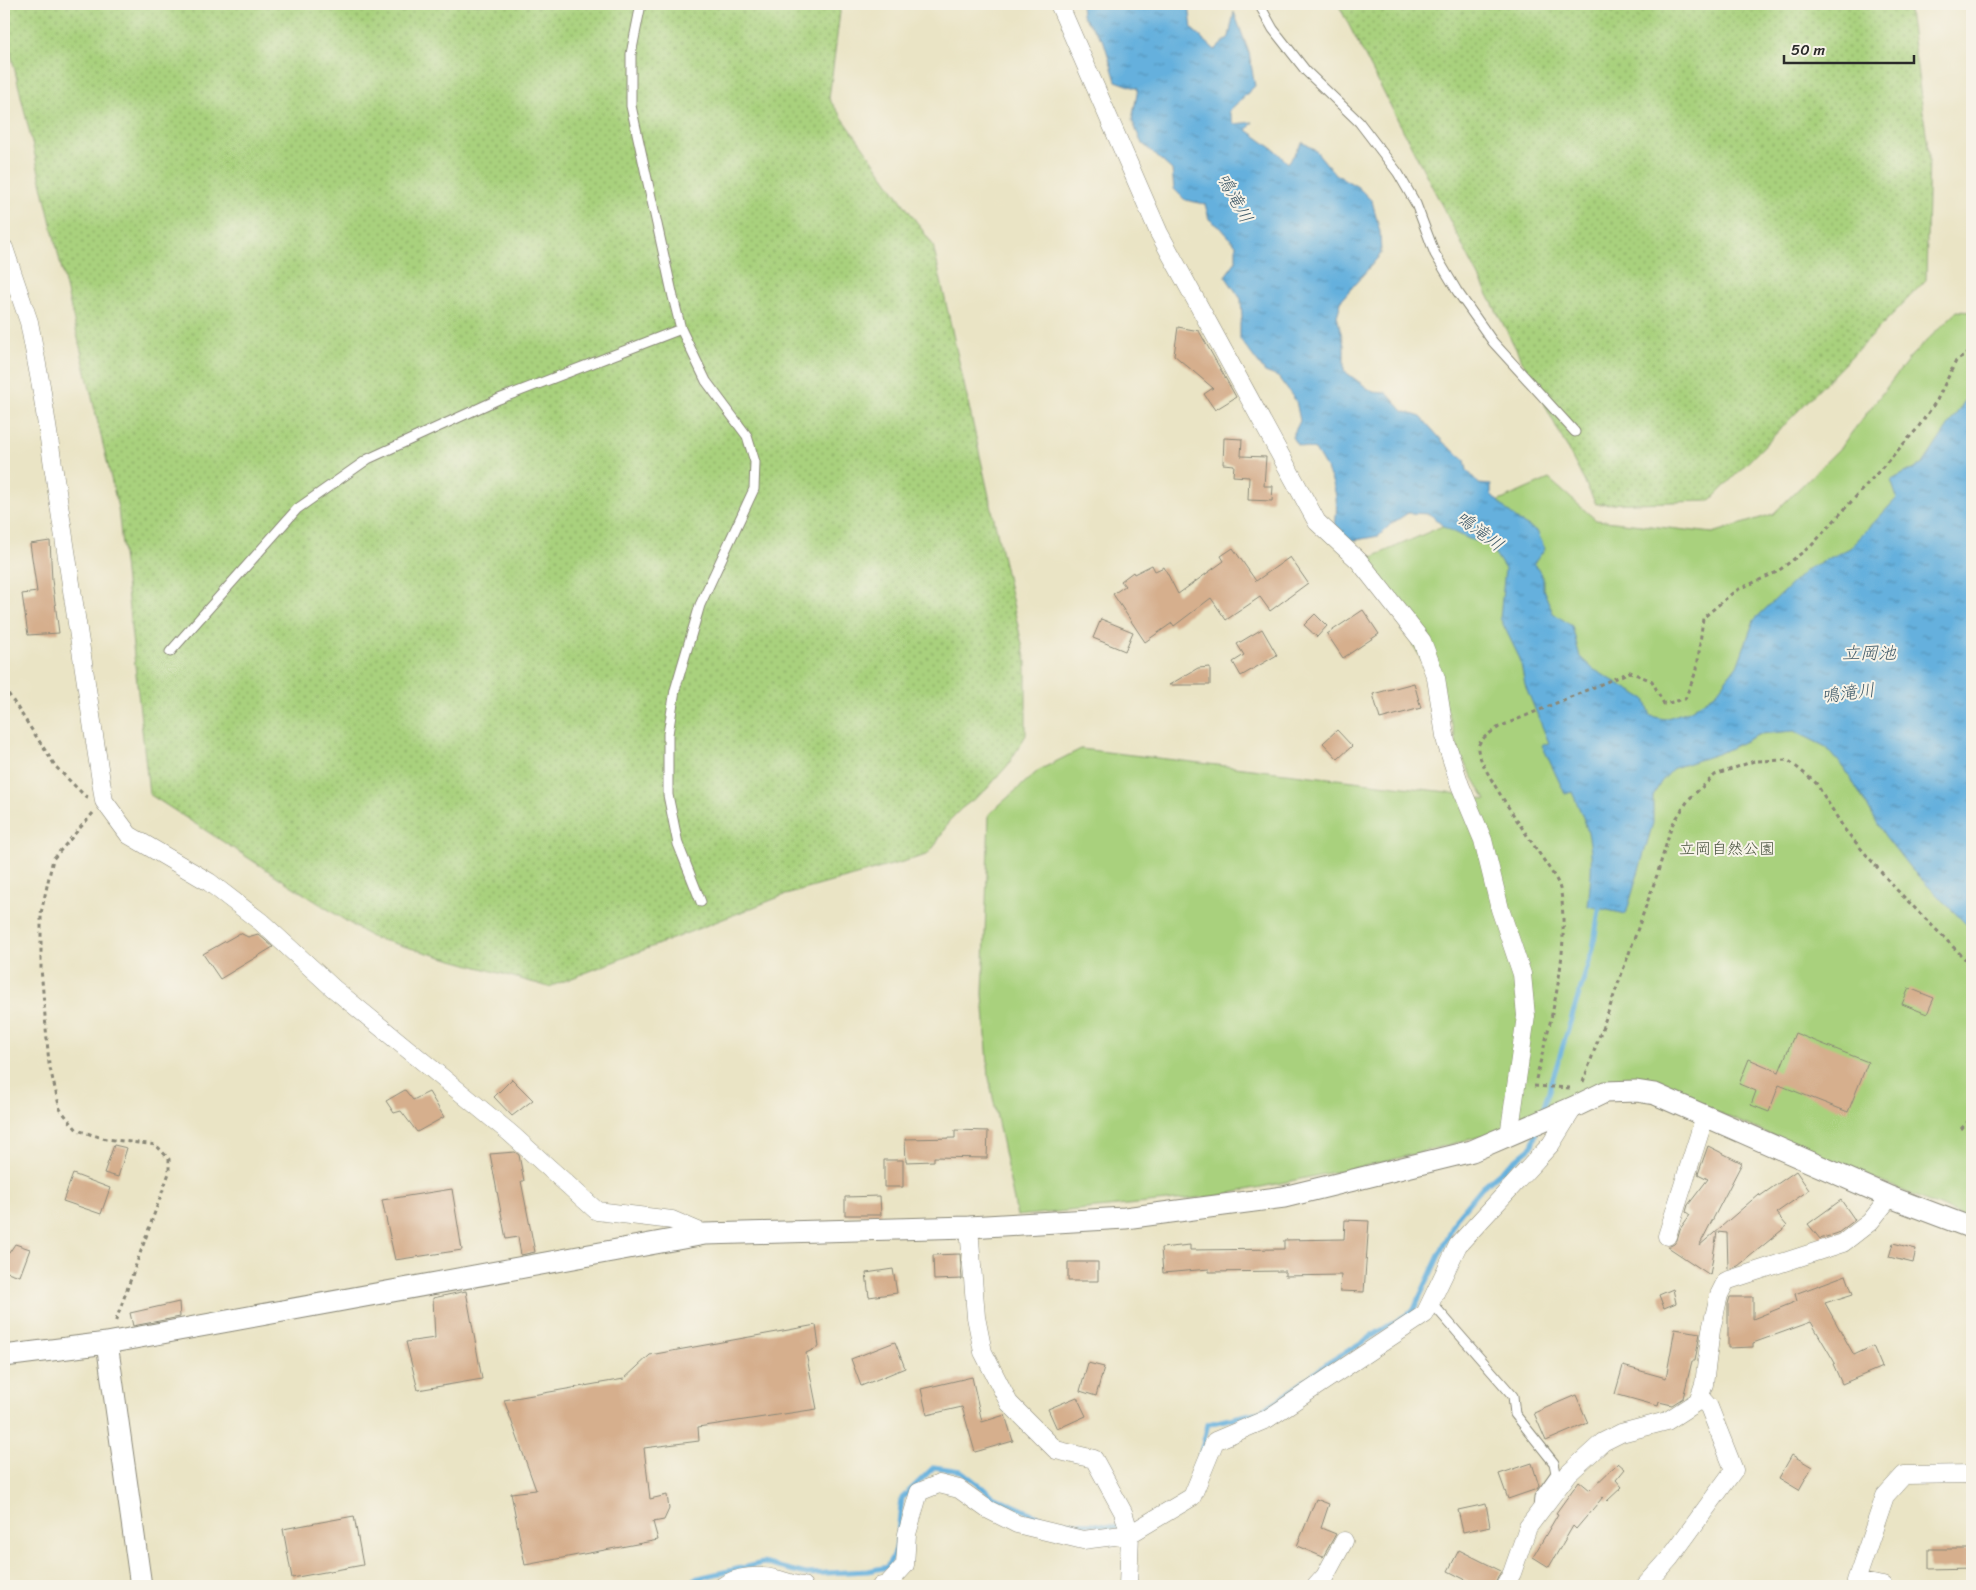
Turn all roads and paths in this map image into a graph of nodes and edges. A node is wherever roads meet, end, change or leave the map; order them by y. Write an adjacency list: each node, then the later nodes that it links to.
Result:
1 (640, 4): 5 (lane)
2 (1059, 4): 19 (street)
3 (1259, 4): 7 (lane)
4 (4, 248): 10 (street)
5 (681, 329): 8 (lane); 11 (lane)
6 (1972, 351): 13 (path)
7 (1575, 432)
8 (170, 652)
9 (4, 687): 10 (path)
10 (104, 801): 23 (street); 26 (path)
11 (701, 902)
12 (1972, 966): 15 (path)
13 (1534, 1086): 14 (path); 15 (path)
14 (1533, 1094)
15 (1573, 1097): 16 (street); 19 (street); 25 (street)
16 (1705, 1116): 20 (street); 24 (street)
17 (1972, 1117): 18 (path)
18 (1961, 1129)
19 (1517, 1132): 21 (street)
20 (1890, 1197): 22 (street); 28 (street)
21 (969, 1227): 23 (street); 31 (street)
22 (1972, 1228)
23 (704, 1234): 26 (street)
24 (1667, 1236)
25 (1431, 1302): 30 (lane); 31 (street)
26 (107, 1343): 27 (street); 33 (street)
27 (4, 1356)
28 (1700, 1397): 30 (street); 40 (street)
29 (1972, 1474): 41 (street)
30 (1537, 1515): 39 (street)
31 (1130, 1534): 36 (street); 37 (street)
32 (1344, 1541): 38 (street)
33 (141, 1586)
34 (723, 1586): 35 (street)
35 (803, 1586)
36 (881, 1586)
37 (1128, 1586)
38 (1316, 1586)
39 (1505, 1586)
40 (1645, 1586)
41 (1883, 1586)

